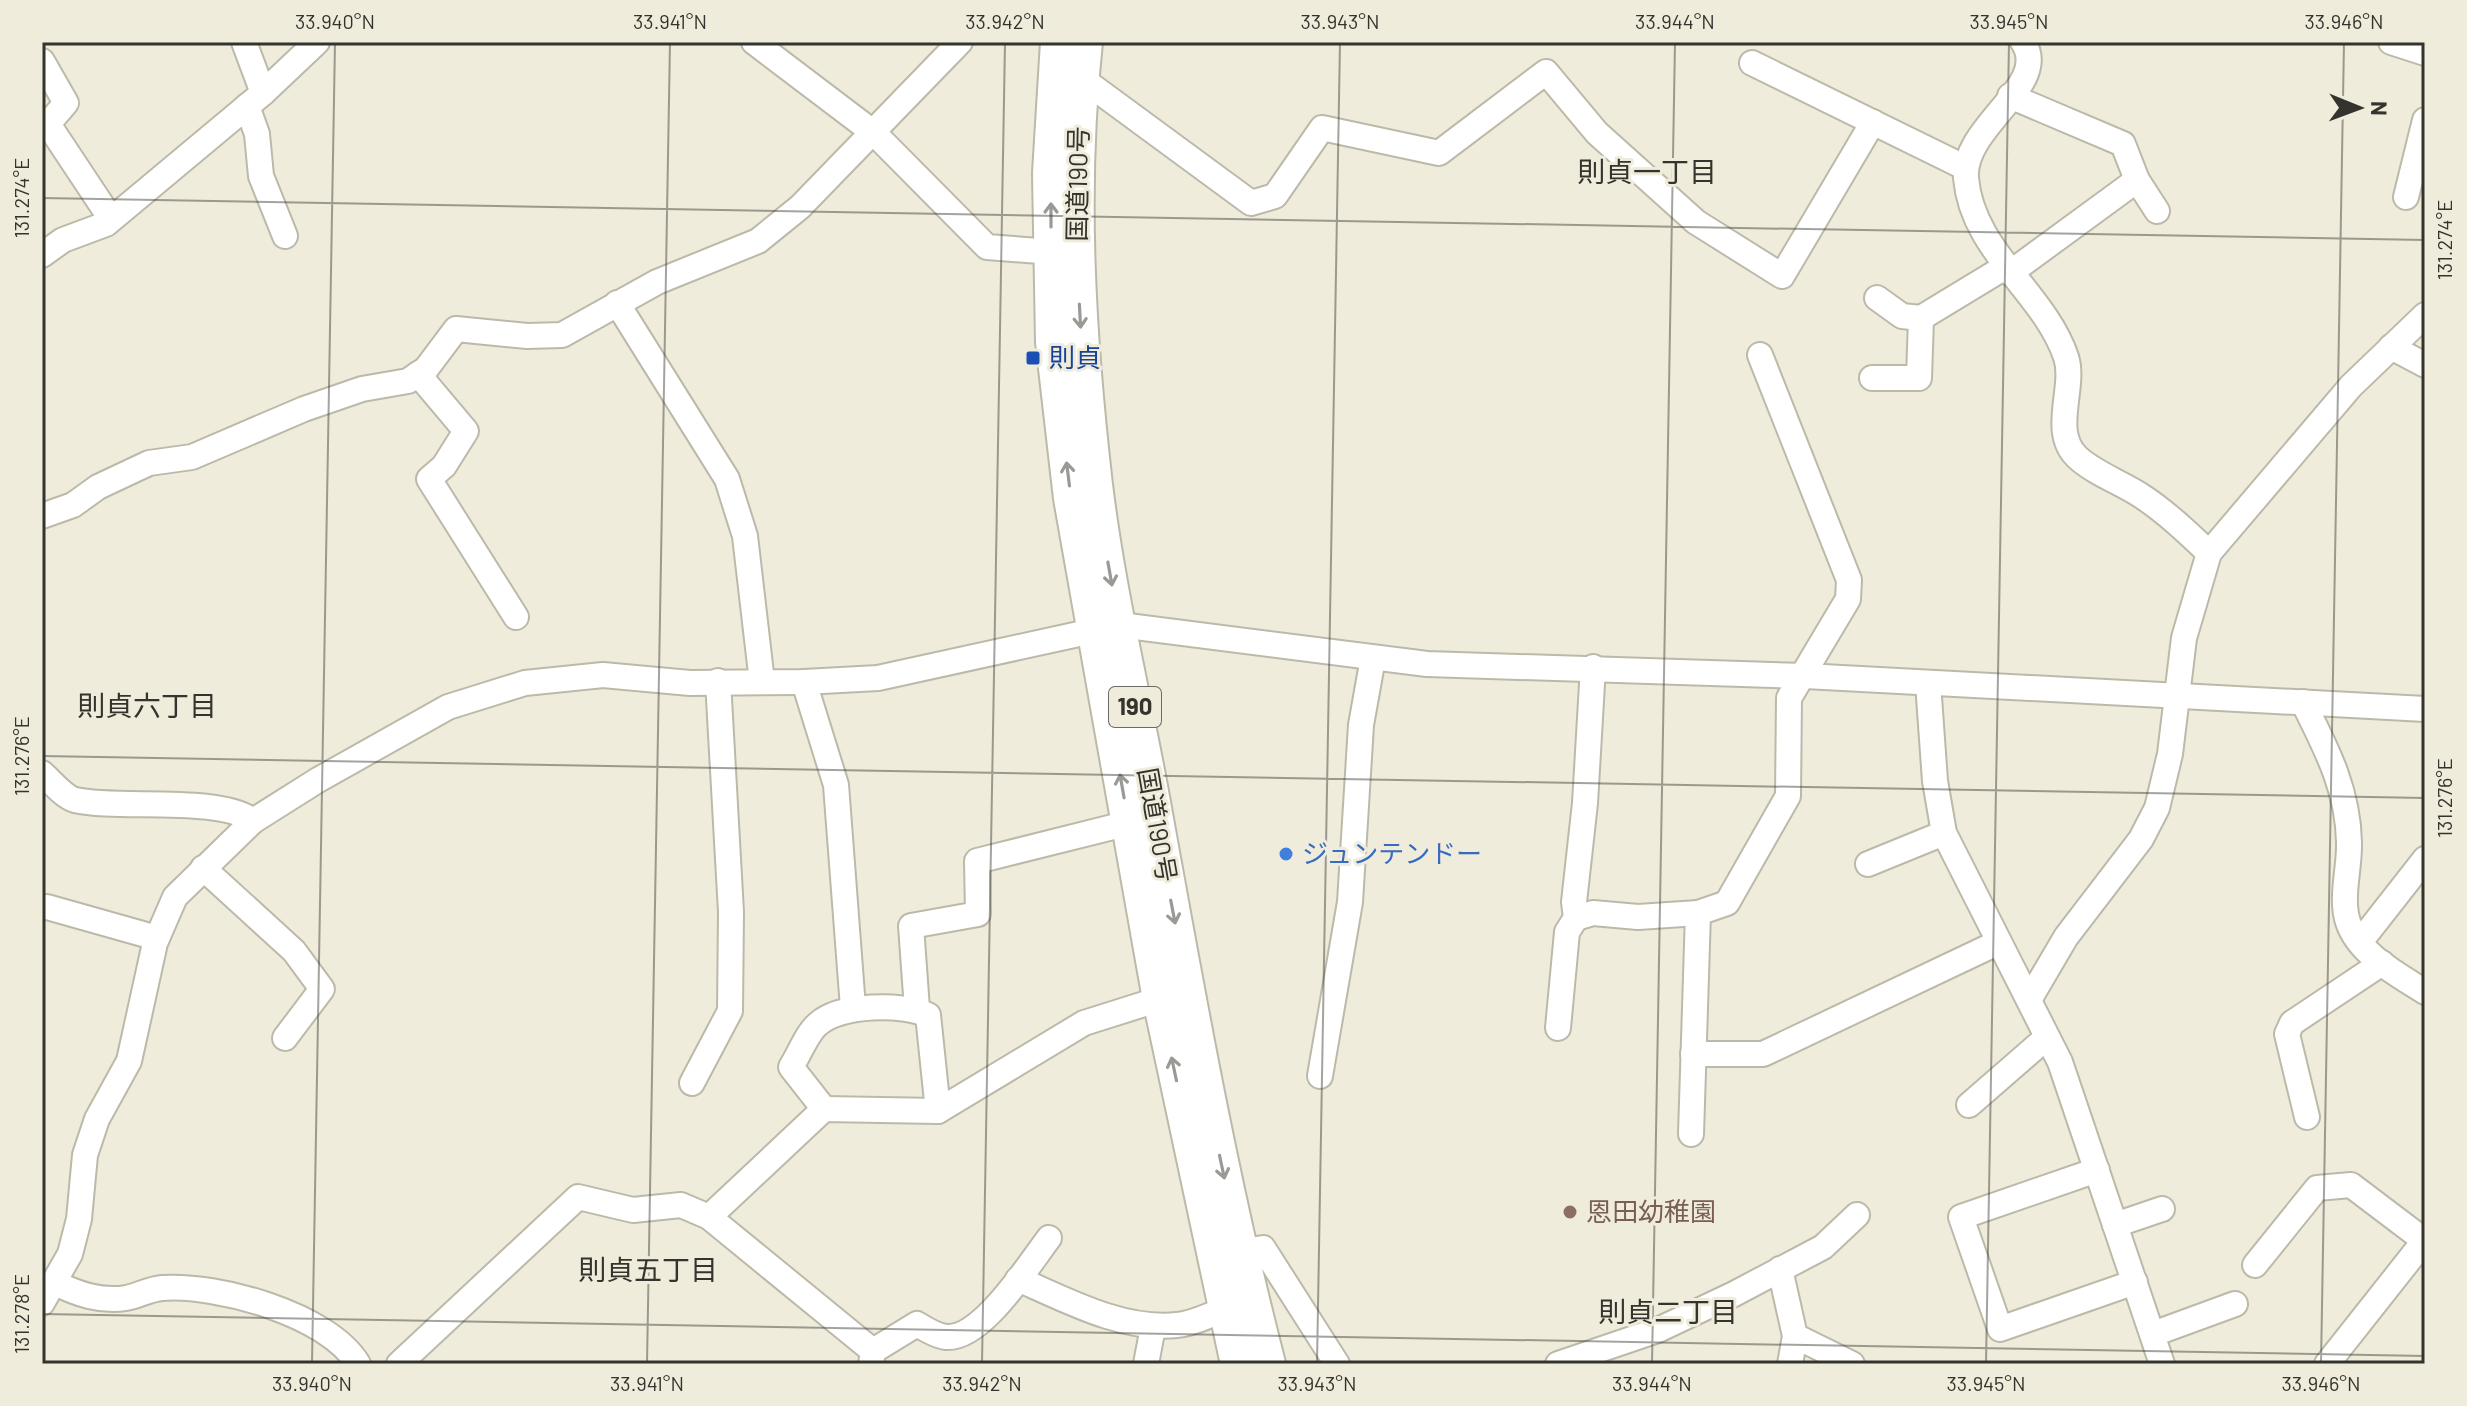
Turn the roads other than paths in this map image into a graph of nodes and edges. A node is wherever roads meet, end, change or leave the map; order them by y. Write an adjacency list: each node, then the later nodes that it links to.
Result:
1 (244, 42): 14 (street)
2 (317, 42): 14 (street)
3 (754, 42): 17 (street)
4 (960, 42): 17 (street)
5 (1058, 42): 24 (highway, 国道190号 / 190, one-way to 5)
6 (1085, 42): 12 (highway, 国道190号 / 190)
7 (2023, 42): 13 (street)
8 (2391, 42): 9 (street)
9 (2425, 53)
10 (42, 61): 22 (street)
11 (1752, 63): 16 (street)
12 (1081, 78): 16 (street); 24 (highway, 国道190号 / 190)
13 (2010, 96): 18 (street); 19 (street)
14 (255, 99): 22 (street); 23 (street)
15 (2425, 120): 20 (street)
16 (1873, 122): 18 (street)
17 (874, 133): 24 (street); 28 (street)
18 (1966, 168): 26 (street)
19 (2137, 180): 21 (street); 26 (street)
20 (2406, 197)
21 (2157, 211)
22 (111, 219): 25 (street)
23 (285, 236)
24 (1064, 253): 39 (highway, 国道190号 / 190)
25 (42, 255)
26 (2008, 270): 30 (street); 37 (street)
27 (1877, 298): 30 (street)
28 (617, 303): 34 (street); 44 (street)
29 (2425, 315): 31 (street)
30 (1921, 318): 35 (street)
31 (2391, 347): 33 (street); 37 (street)
32 (1760, 355): 42 (street)
33 (2425, 365)
34 (418, 374): 36 (street); 38 (street)
35 (1872, 378)
36 (42, 516)
37 (2209, 553): 47 (street)
38 (516, 617)
39 (1107, 628): 40 (street); 45 (street); 52 (highway, 国道190号 / 190, one-way to 39); 87 (highway, 国道190号 / 190, one-way to 87)
40 (1373, 658): 41 (street); 73 (street)
41 (1593, 667): 42 (street); 59 (street)
42 (1805, 676): 46 (street); 58 (street)
43 (718, 681): 44 (street); 51 (street); 74 (street)
44 (762, 682): 45 (street)
45 (804, 682): 67 (street)
46 (1928, 683): 47 (street); 53 (street)
47 (2177, 694): 48 (street); 66 (street)
48 (2303, 702): 49 (street); 61 (street)
49 (2425, 709)
50 (42, 773): 51 (street)
51 (253, 821): 56 (street)
52 (1129, 823): 65 (highway, 国道190号 / 190); 68 (street)
53 (1944, 833): 55 (street); 62 (street)
54 (2425, 859): 61 (street)
55 (1868, 864)
56 (203, 868): 60 (street); 70 (street)
57 (47, 907): 60 (street)
58 (1698, 913): 59 (street); 72 (street)
59 (1576, 918): 69 (street)
60 (157, 938): 92 (street)
61 (2360, 942): 63 (street)
62 (1997, 943): 66 (street); 72 (street)
63 (2382, 963): 64 (street); 78 (street)
64 (2425, 992)
65 (1160, 999): 77 (street); 87 (highway, 国道190号 / 190, one-way to 65)
66 (2029, 1000): 71 (street)
67 (853, 1008): 68 (street); 76 (street)
68 (917, 1009): 77 (street)
69 (1558, 1028)
70 (285, 1038)
71 (2046, 1038): 75 (street); 80 (street)
72 (1693, 1054): 79 (street)
73 (1320, 1076)
74 (692, 1083)
75 (1969, 1105)
76 (824, 1109): 77 (street); 83 (street)
77 (938, 1111)
78 (2307, 1117)
79 (1691, 1134)
80 (2097, 1170): 84 (street); 91 (street)
81 (2162, 1209): 84 (street)
82 (1857, 1215): 89 (street)
83 (709, 1217): 98 (street); 100 (street)
84 (2115, 1225): 91 (street)
85 (1049, 1238): 90 (street)
86 (2425, 1240): 88 (street); 109 (street)
87 (1225, 1254): 94 (highway, 国道190号 / 190); 103 (highway, 国道190号 / 190); 104 (street)
88 (2255, 1265)
89 (1780, 1269): 97 (street); 105 (street)
90 (1018, 1279): 95 (street); 98 (street)
91 (2135, 1282): 96 (street)
92 (48, 1293): 99 (street)
93 (2235, 1304): 96 (street)
94 (1224, 1310): 95 (street); 102 (highway, 国道190号 / 190)
95 (1153, 1327): 101 (street)
96 (2153, 1334): 108 (street)
97 (1795, 1336): 106 (street); 107 (street)
98 (872, 1357)
99 (358, 1364)
100 (399, 1364)
101 (1146, 1364)
102 (1238, 1364)
103 (1268, 1364)
104 (1337, 1364)
105 (1558, 1364)
106 (1790, 1364)
107 (1852, 1364)
108 (2162, 1364)
109 (2327, 1364)

